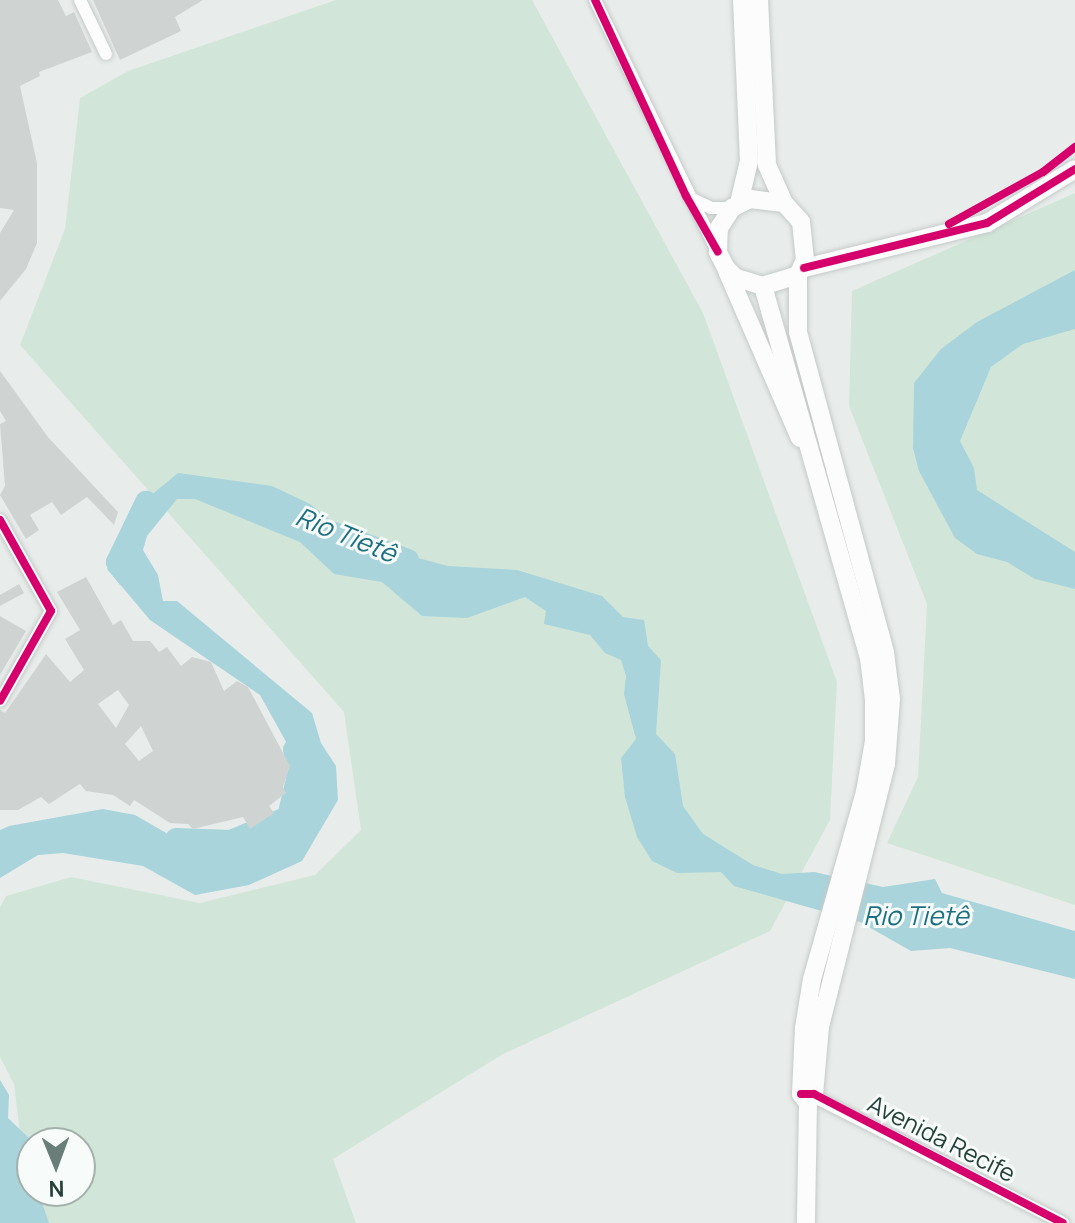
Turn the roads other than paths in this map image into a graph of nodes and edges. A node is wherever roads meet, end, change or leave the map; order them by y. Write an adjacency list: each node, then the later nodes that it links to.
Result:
1 (80, 0): 5 (street)
2 (595, 0): 7 (street)
3 (742, 0): 9 (main road)
4 (759, 0): 8 (main road)
5 (106, 54)
6 (1075, 169): 11 (main road)
7 (686, 196): 9 (street); 10 (street)
8 (784, 203): 9 (main road); 11 (main road)
9 (735, 205): 10 (main road)
10 (722, 260): 12 (main road); 13 (main road)
11 (803, 264): 12 (main road); 16 (main road)
12 (763, 286): 13 (main road)
13 (818, 480): 16 (main road)
14 (0, 520): 15 (street)
15 (0, 701)
16 (853, 872): 17 (main road)
17 (808, 1097): 18 (main road); 19 (street, Avenida Recife)
18 (806, 1223)
19 (1063, 1223)

